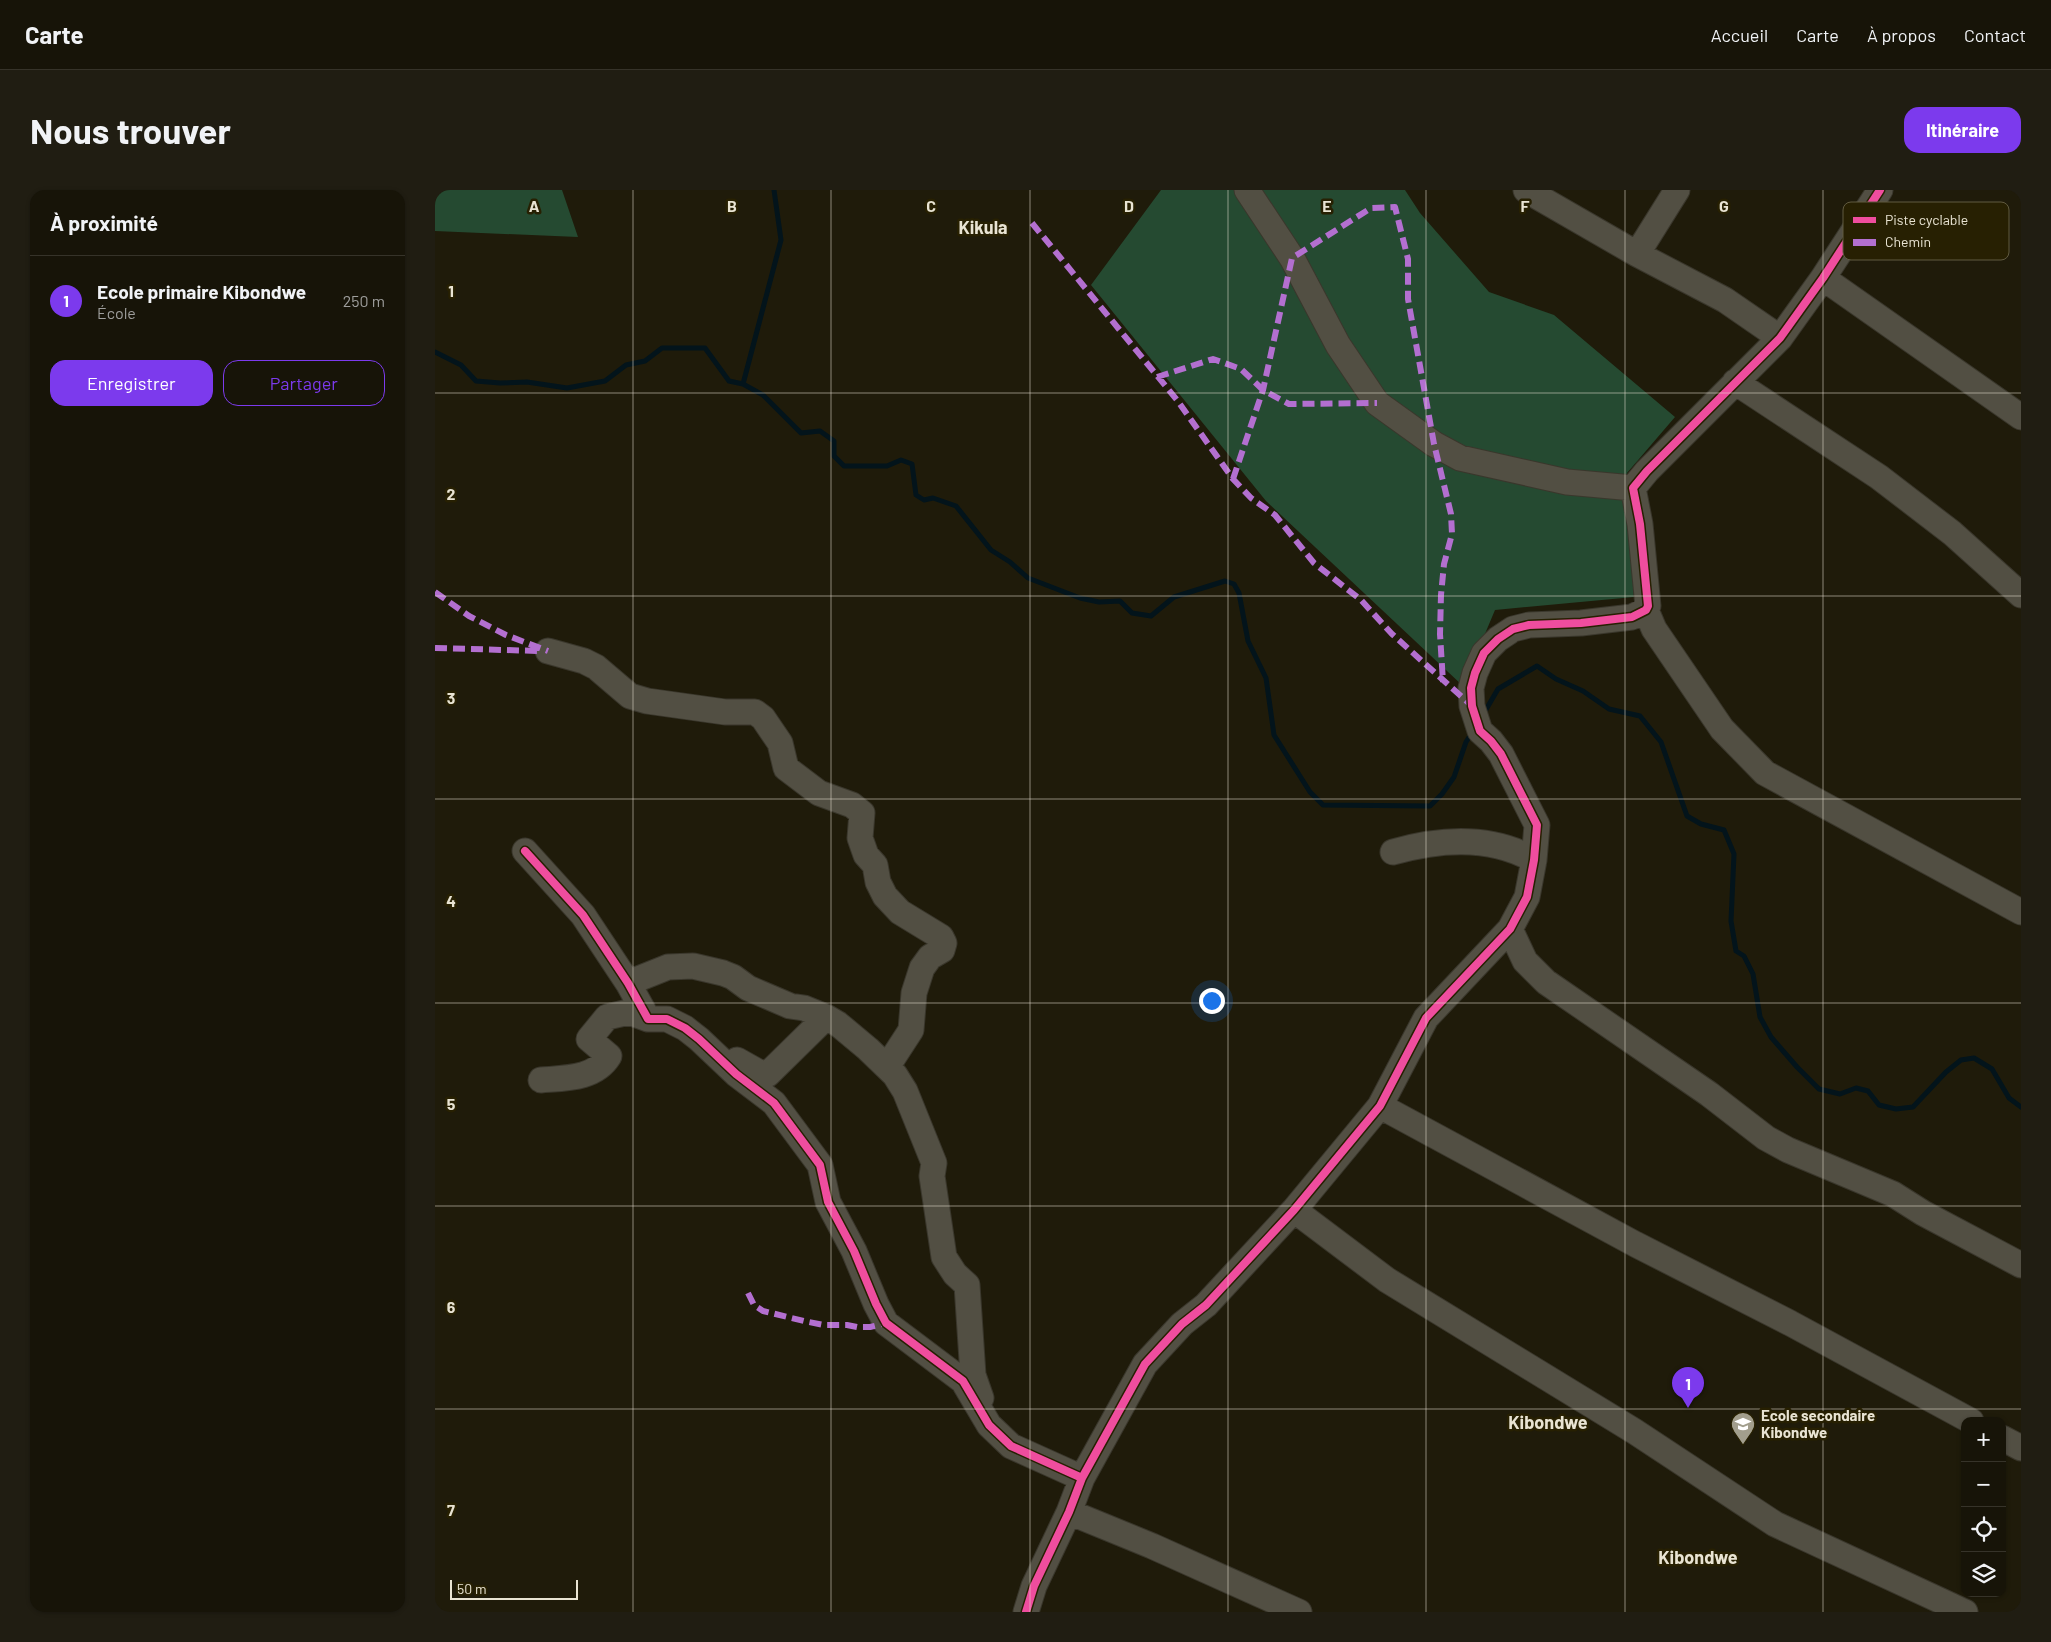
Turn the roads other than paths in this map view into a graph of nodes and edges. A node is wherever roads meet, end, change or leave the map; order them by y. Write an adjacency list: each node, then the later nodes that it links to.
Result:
1 (1247, 190): 12 (street)
2 (1526, 190): 7 (street)
3 (1677, 190): 7 (street)
4 (1880, 190): 5 (street)
5 (1872, 202)
6 (1843, 247): 8 (street)
7 (1637, 254): 9 (street)
8 (1823, 278): 9 (street); 11 (street)
9 (1780, 338): 10 (street)
10 (1735, 382): 12 (street); 13 (street)
11 (2021, 418)
12 (1633, 488): 14 (street)
13 (2021, 594)
14 (1646, 610): 18 (street); 19 (street)
15 (548, 651): 25 (street)
16 (525, 851): 21 (street)
17 (1393, 852): 18 (street)
18 (1534, 860): 20 (street)
19 (2021, 912)
20 (1510, 929): 27 (street); 29 (street)
21 (628, 982): 22 (street); 23 (street)
22 (826, 1017): 24 (street); 25 (street)
23 (648, 1018): 24 (street); 26 (street)
24 (715, 1055): 31 (street)
25 (887, 1067): 31 (street)
26 (541, 1080)
27 (1380, 1106): 28 (street); 30 (street)
28 (1294, 1210): 34 (street); 38 (street)
29 (2021, 1265)
30 (1964, 1417)
31 (989, 1425): 34 (street)
32 (2006, 1440): 33 (street)
33 (2021, 1448)
34 (1082, 1478): 35 (street)
35 (1069, 1512): 36 (street); 37 (street)
36 (1025, 1612)
37 (1299, 1612)
38 (1965, 1612)

